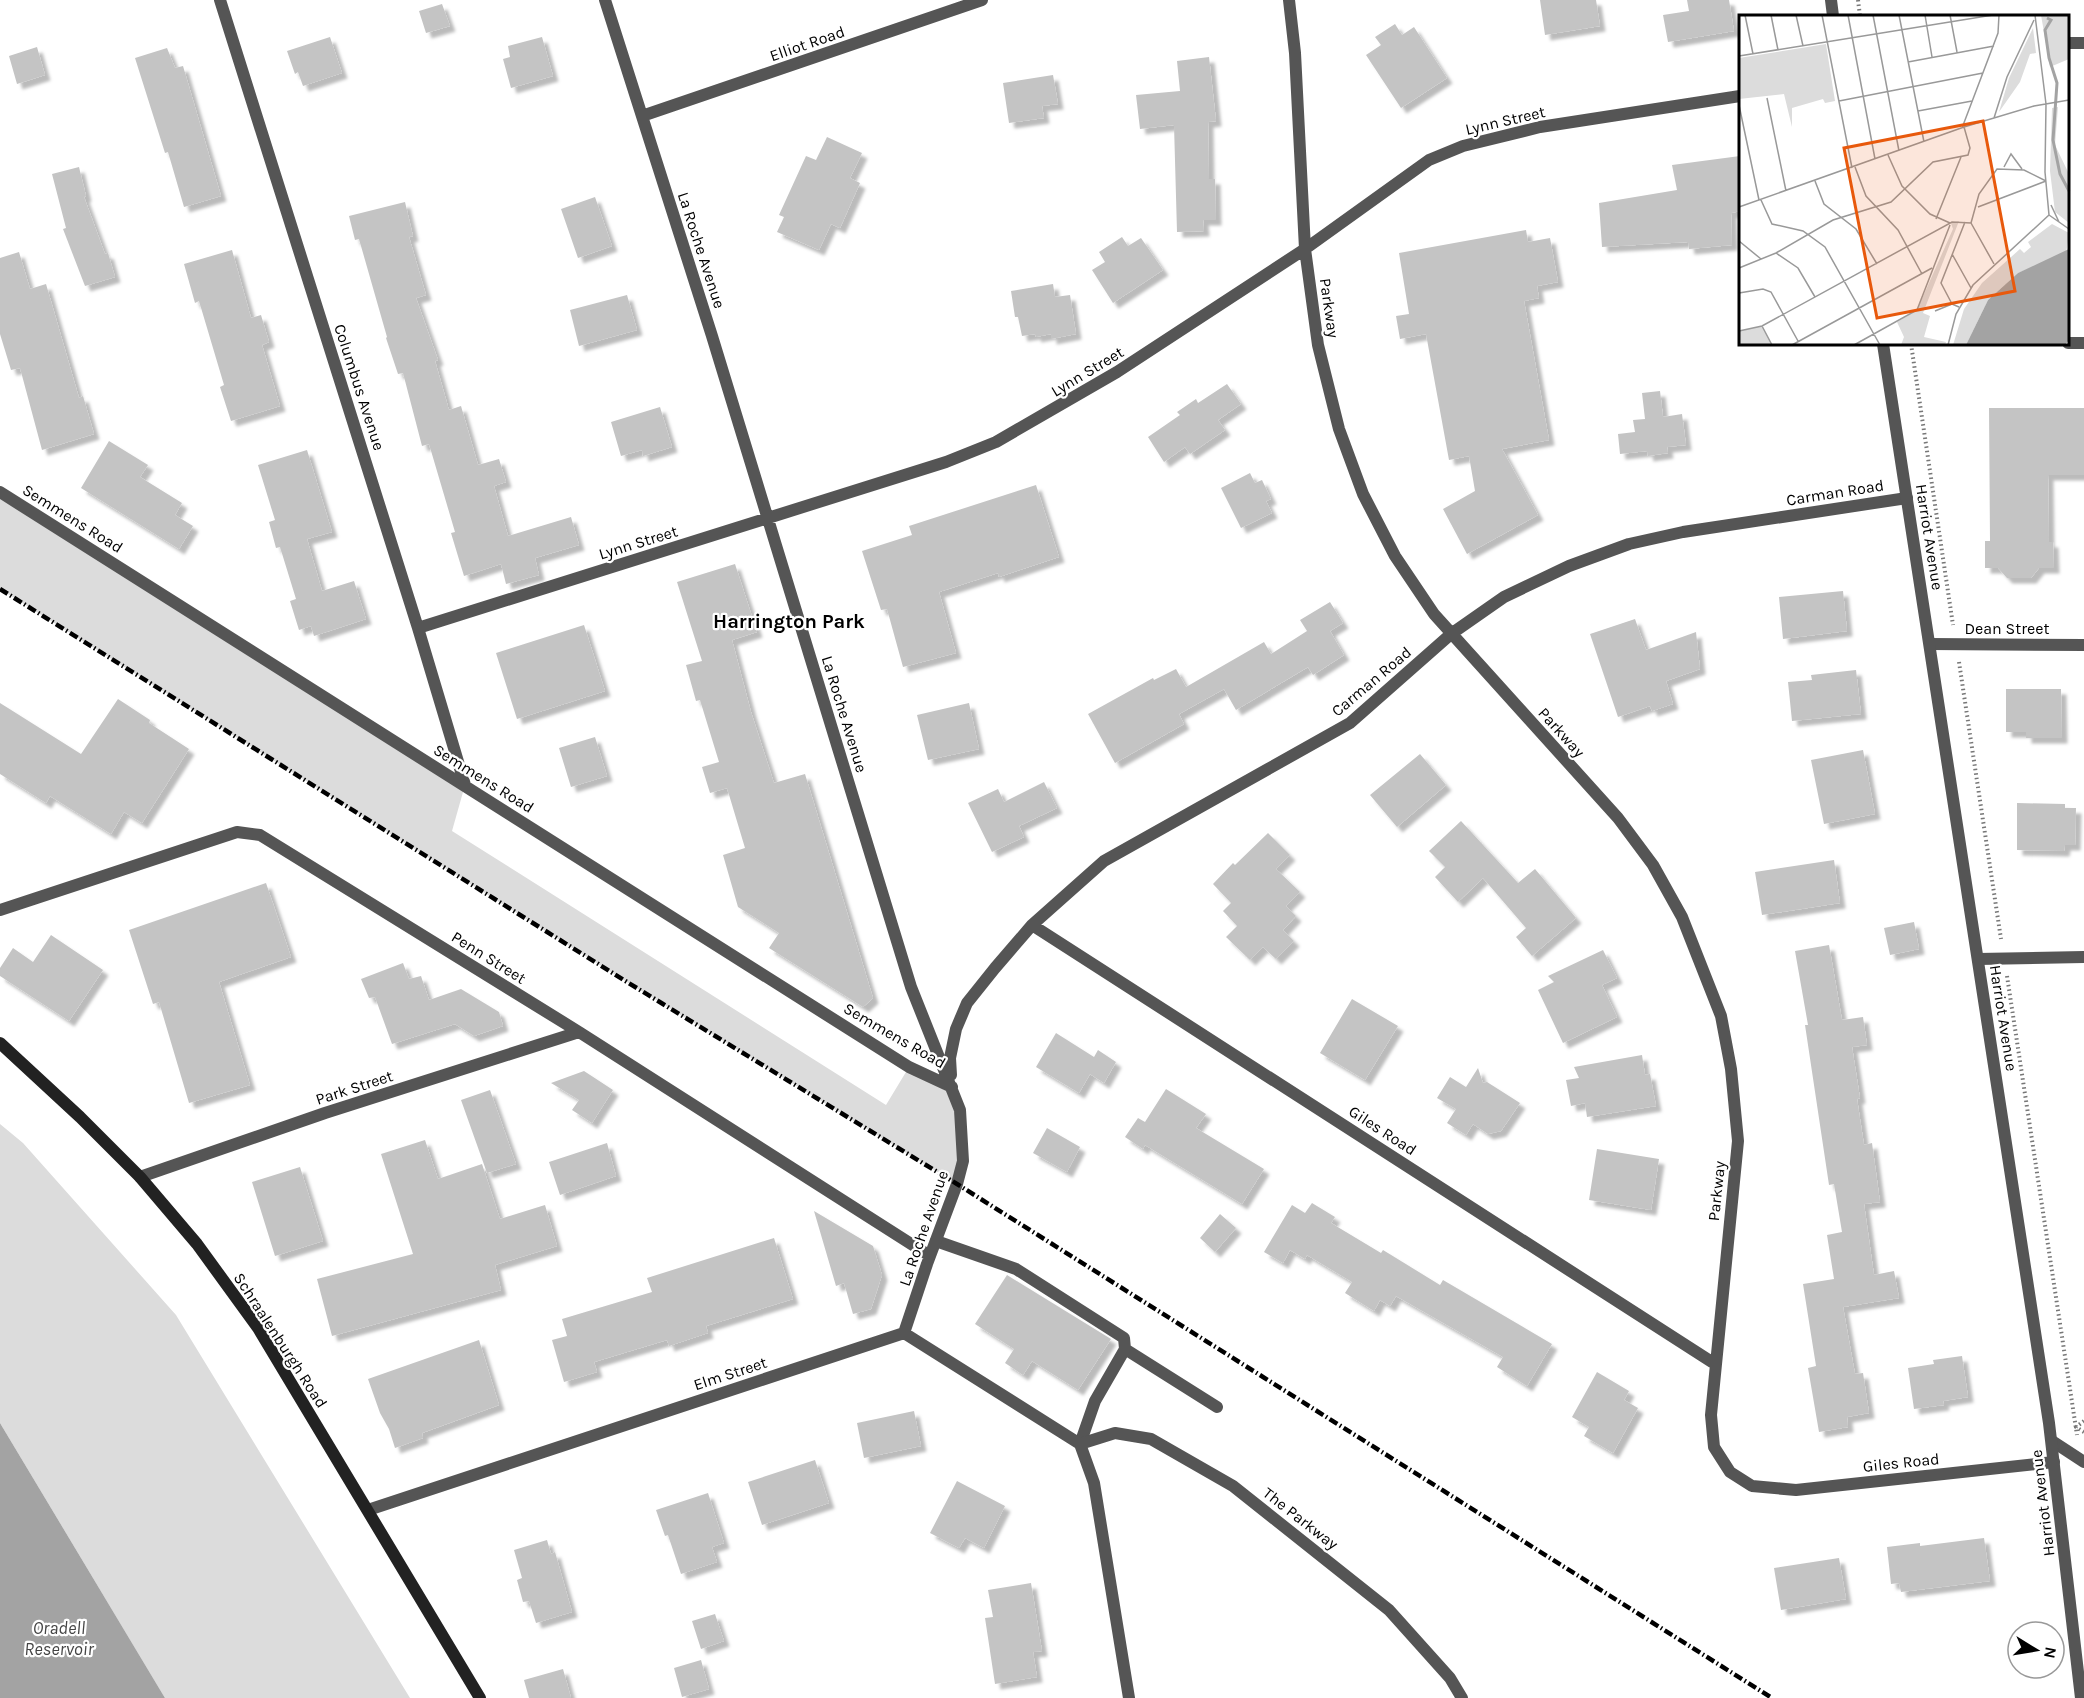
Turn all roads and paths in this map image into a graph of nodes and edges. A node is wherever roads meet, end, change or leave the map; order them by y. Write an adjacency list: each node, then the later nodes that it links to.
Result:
1 (220, 0): 17 (street, Columbus Avenue)
2 (605, 0): 10 (street, La Roche Avenue)
3 (982, 0): 10 (street, Elliot Road)
4 (1289, 0): 11 (street, Parkway)
5 (1831, 0): 7 (street)
6 (1858, 0): 8 (path)
7 (1833, 15)
8 (1860, 15)
9 (1739, 96): 11 (street, Lynn Street)
10 (642, 116): 16 (street, La Roche Avenue)
11 (1305, 249): 16 (street, Lynn Street); 18 (street, Parkway)
12 (1883, 345): 15 (street, Harriot Avenue)
13 (1911, 345): 20 (path)
14 (0, 492): 22 (street, Semmens Road)
15 (1907, 498): 18 (street, Carman Road); 19 (street, Harriot Avenue)
16 (767, 519): 17 (street, Lynn Street); 30 (street, La Roche Avenue)
17 (418, 628): 22 (street, Columbus Avenue)
18 (1451, 634): 24 (street, Carman Road); 36 (street, Parkway)
19 (1930, 644): 20 (street, Dean Street); 27 (street, Harriot Avenue)
20 (1956, 644): 21 (street, Dean Street); 26 (path)
21 (2084, 645)
22 (465, 785): 30 (street, Semmens Road)
23 (0, 910): 28 (street, Penn Street)
24 (1032, 925): 30 (street, Carman Road); 36 (street, Giles Road)
25 (2084, 957): 26 (street)
26 (2004, 958): 27 (street); 39 (path)
27 (1978, 959): 41 (street, Harriot Avenue)
28 (579, 1032): 31 (street, Park Street); 33 (street, Penn Street)
29 (0, 1043): 31 (main road, Schraalenburgh Road)
30 (952, 1087): 32 (street, La Roche Avenue)
31 (140, 1177): 46 (main road, Schraalenburgh Road)
32 (936, 1241): 33 (street, La Roche Avenue); 35 (street)
33 (930, 1256): 34 (street, La Roche Avenue)
34 (904, 1333): 42 (street); 46 (street, Elm Street)
35 (1125, 1349): 37 (street); 42 (street)
36 (1715, 1364): 45 (street, Parkway)
37 (1217, 1407)
38 (2084, 1421): 39 (path)
39 (2076, 1426): 40 (path); 43 (path)
40 (2084, 1432)
41 (2052, 1441): 43 (street); 44 (street, Harriot Avenue)
42 (1080, 1443): 48 (street); 49 (street, The Parkway)
43 (2083, 1461)
44 (2054, 1462): 45 (street, Giles Road); 50 (street, Harriot Avenue)
45 (1752, 1486)
46 (368, 1510): 47 (main road, Schraalenburgh Road)
47 (480, 1698)
48 (1130, 1698)
49 (1462, 1698)
50 (2081, 1698)

